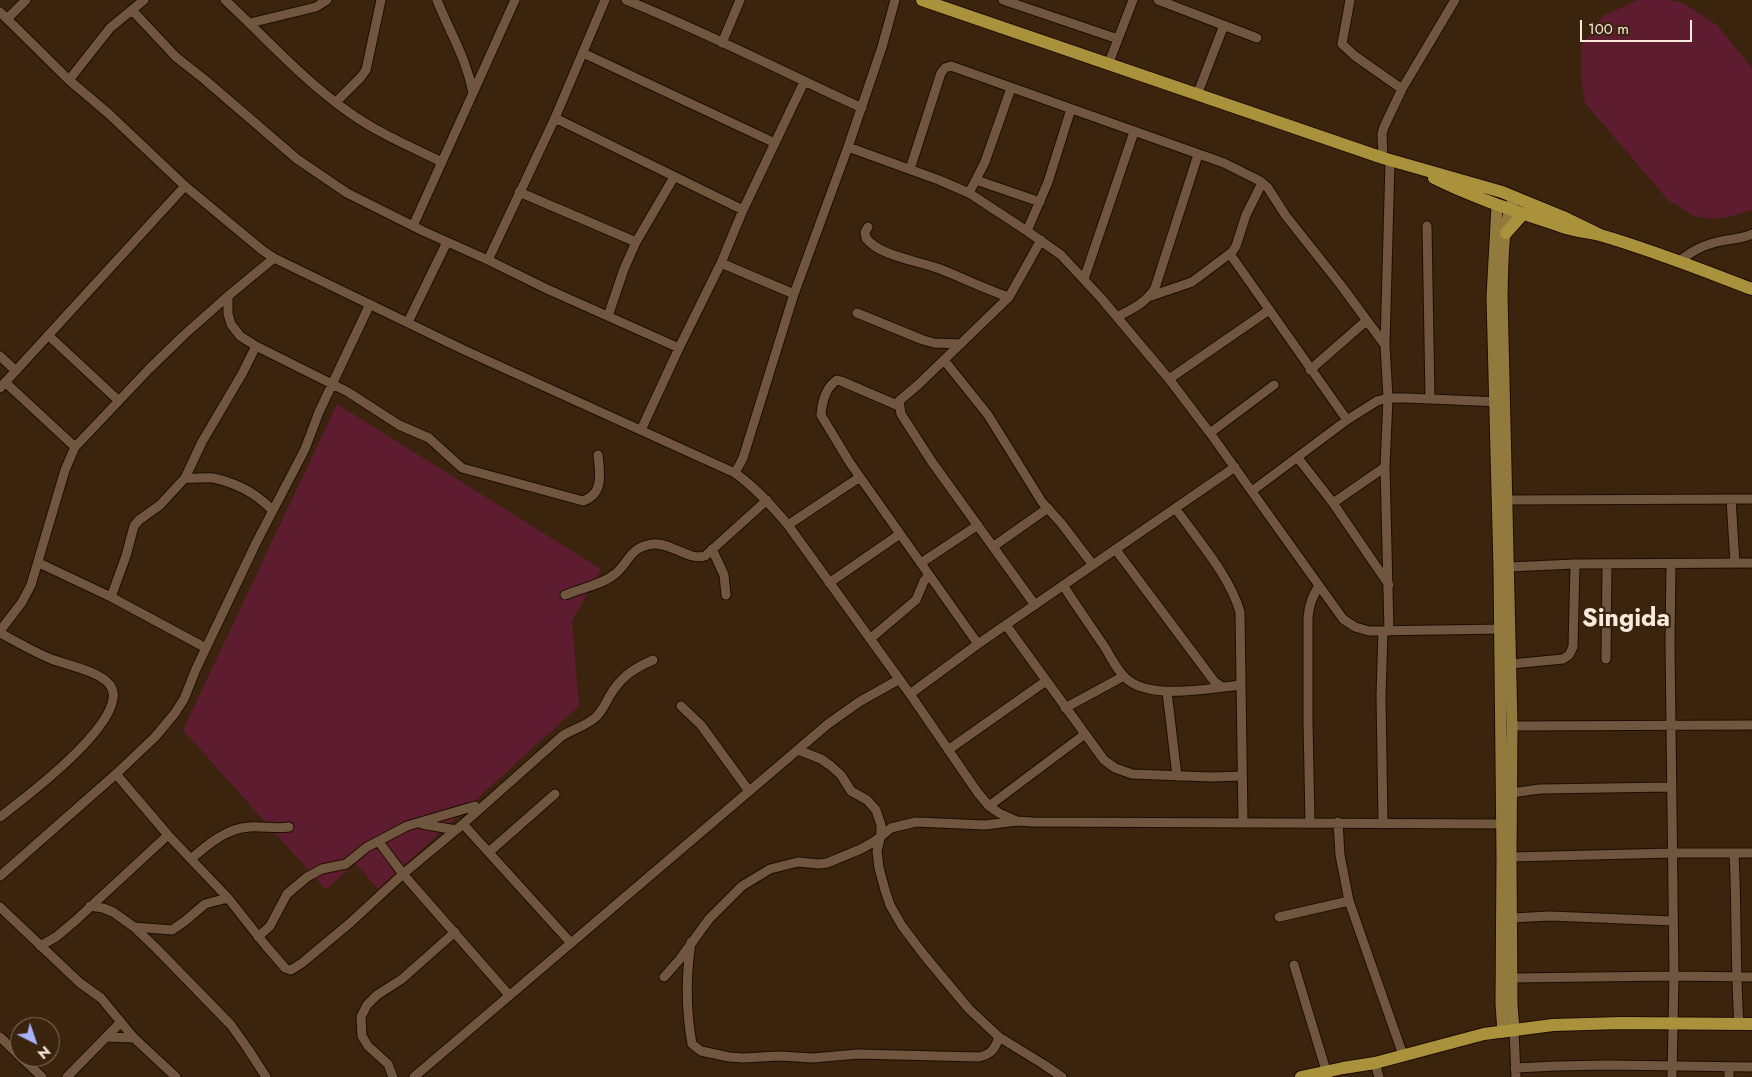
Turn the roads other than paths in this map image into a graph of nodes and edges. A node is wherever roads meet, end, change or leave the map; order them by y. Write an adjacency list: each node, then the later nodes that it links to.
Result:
1 (26, 0): 19 (street)
2 (144, 0): 18 (street)
3 (225, 0): 20 (street)
4 (328, 0): 20 (street)
5 (381, 0): 33 (street)
6 (437, 0): 31 (street)
7 (515, 0): 31 (street)
8 (605, 0): 25 (street)
9 (626, 0): 24 (street)
10 (740, 0): 24 (street)
11 (895, 0): 34 (street)
12 (922, 0): 26 (highway)
13 (1003, 0): 23 (street)
14 (1133, 0): 23 (street)
15 (1158, 0): 21 (street)
16 (1350, 0): 30 (street)
17 (1455, 0): 30 (street)
18 (132, 10): 27 (street); 56 (street)
19 (3, 16): 27 (street)
20 (250, 23): 33 (street)
21 (1224, 25): 22 (street); 32 (street)
22 (1258, 38)
23 (1118, 39): 26 (street)
24 (722, 43): 28 (street)
25 (583, 53): 36 (street); 38 (street)
26 (1108, 65): 32 (highway)
27 (69, 80): 48 (street)
28 (804, 82): 34 (street); 38 (street)
29 (1012, 88): 35 (street); 44 (street); 46 (street)
30 (1402, 89): 41 (street)
31 (473, 94): 42 (street)
32 (1197, 95): 41 (highway)
33 (336, 102): 42 (street)
34 (862, 108): 39 (street)
35 (1072, 109): 37 (street); 52 (street)
36 (555, 118): 45 (street); 49 (street)
37 (1134, 132): 40 (street); 71 (street)
38 (776, 143): 54 (street)
39 (848, 147): 44 (street); 73 (street)
40 (1198, 154): 47 (street); 75 (street)
41 (1386, 160): 43 (highway); 86 (street)
42 (442, 162): 56 (street)
43 (1412, 167): 51 (highway); 53 (highway)
44 (910, 169): 50 (street)
45 (674, 176): 54 (street); 65 (street)
46 (976, 180): 50 (street); 52 (street)
47 (1262, 183): 66 (street); 82 (street)
48 (185, 186): 67 (street); 84 (street)
49 (520, 192): 65 (street); 68 (street)
50 (969, 193): 59 (street)
51 (1515, 197): 53 (main road); 62 (highway)
52 (1040, 202): 59 (street)
53 (1504, 207): 55 (highway); 60 (main road); 100 (main road)
54 (743, 210): 70 (street)
55 (1523, 214): 60 (highway); 62 (highway)
56 (413, 226): 64 (street)
57 (1427, 226): 98 (street)
58 (868, 228): 76 (street)
59 (1028, 231): 63 (street)
60 (1506, 233): 100 (main road)
61 (1752, 234): 69 (street)
62 (1600, 235): 69 (highway)
63 (1041, 240): 71 (street); 76 (street)
64 (447, 242): 68 (street); 83 (street)
65 (636, 242): 80 (street)
66 (1230, 254): 75 (street); 78 (street)
67 (274, 258): 74 (street); 77 (street)
68 (488, 260): 80 (street)
69 (1679, 261): 72 (highway)
70 (721, 264): 73 (street); 88 (street)
71 (1084, 278): 81 (street)
72 (1752, 289)
73 (794, 294): 110 (street)
74 (228, 296): 87 (street); 99 (street)
75 (1150, 296): 81 (street)
76 (1009, 297): 85 (street)
77 (370, 304): 83 (street); 94 (street)
78 (1269, 310): 91 (street); 93 (street)
79 (857, 313): 85 (street)
80 (608, 316): 88 (street)
81 (1117, 317): 93 (street)
82 (1366, 321): 86 (street); 91 (street)
83 (408, 322): 103 (street)
84 (48, 335): 92 (street); 99 (street)
85 (961, 344): 90 (street)
86 (1384, 345): 97 (street)
87 (256, 346): 94 (street); 112 (street)
88 (679, 348): 103 (street)
89 (0, 356): 92 (street)
90 (944, 360): 101 (street); 119 (street)
91 (1310, 370): 102 (street)
92 (16, 371): 95 (street)
93 (1169, 379): 104 (street)
94 (332, 384): 106 (street); 121 (street)
95 (2, 385): 105 (street)
96 (1274, 386): 104 (street)
97 (1388, 398): 98 (street); 102 (street); 108 (street)
98 (1430, 399): 100 (street)
99 (118, 401): 105 (street)
100 (1499, 402): 117 (main road); 147 (main road)
101 (899, 406): 111 (street); 122 (street)
102 (1346, 420): 107 (street)
103 (641, 430): 110 (street)
104 (1210, 433): 109 (street)
105 (75, 447): 128 (street)
106 (598, 455)
107 (1298, 458): 113 (street); 118 (street)
108 (1385, 466): 118 (street); 139 (street)
109 (1235, 467): 113 (street); 120 (street)
110 (735, 473): 116 (street)
111 (860, 477): 123 (street); 124 (street)
112 (185, 478): 121 (street); 144 (street)
113 (1252, 492): 141 (street)
114 (1731, 499): 115 (street); 117 (street); 130 (street)
115 (1752, 499)
116 (767, 500): 123 (street); 126 (street)
117 (1507, 500): 136 (main road)
118 (1333, 504): 139 (street)
119 (1048, 508): 125 (street); 135 (street)
120 (1176, 509): 127 (street); 159 (street)
121 (272, 510): 152 (street)
122 (978, 525): 125 (street); 129 (street)
123 (788, 526): 138 (street)
124 (900, 534): 129 (street); 138 (street)
125 (994, 546): 145 (street)
126 (712, 549): 142 (street); 143 (street)
127 (1116, 550): 135 (street); 160 (street)
128 (39, 563): 144 (street); 149 (street)
129 (921, 563): 137 (street)
130 (1734, 563): 131 (street); 134 (street)
131 (1752, 563)
132 (1575, 564): 133 (street); 136 (street); 155 (street)
133 (1607, 564): 134 (street); 153 (street)
134 (1671, 564): 167 (street)
135 (1093, 565): 140 (street)
136 (1509, 567): 147 (main road)
137 (929, 575): 150 (street); 151 (street)
138 (829, 584): 150 (street)
139 (1389, 584): 148 (street)
140 (1063, 585): 145 (street); 156 (street)
141 (1319, 586): 148 (street); 183 (street)
142 (565, 595)
143 (726, 595)
144 (111, 597): 152 (street)
145 (1035, 605): 146 (street)
146 (1006, 625): 151 (street); 158 (street)
147 (1505, 629): 148 (street); 155 (main road); 187 (main road)
148 (1386, 631): 185 (street)
149 (0, 632): 180 (street)
150 (870, 639): 157 (street)
151 (978, 644): 162 (street)
152 (206, 648): 171 (street)
153 (1606, 659)
154 (653, 660): 189 (street)
155 (1511, 664): 166 (main road)
156 (1124, 676): 161 (street); 164 (street)
157 (898, 680): 162 (street); 169 (street)
158 (1046, 681): 164 (street); 170 (street)
159 (1241, 685): 160 (street); 173 (street)
160 (1222, 687): 161 (street)
161 (1167, 692): 172 (street)
162 (910, 694): 170 (street)
163 (681, 706): 175 (street)
164 (1065, 708): 168 (street)
165 (1752, 725): 167 (street)
166 (1512, 726): 167 (street); 176 (main road)
167 (1671, 726): 174 (street)
168 (1085, 734): 172 (street); 179 (street)
169 (798, 750): 175 (street); 191 (street)
170 (948, 750): 179 (street)
171 (116, 774): 190 (street); 200 (street)
172 (1176, 776): 173 (street)
173 (1242, 776): 182 (street)
174 (1672, 787): 176 (street); 194 (street)
175 (750, 791): 212 (street)
176 (1511, 793): 187 (main road)
177 (555, 794): 193 (street)
178 (475, 806): 186 (street)
179 (989, 806): 181 (street)
180 (0, 817)
181 (1017, 821): 182 (street); 191 (street)
182 (1243, 822): 183 (street)
183 (1310, 822): 184 (street)
184 (1338, 822): 185 (street); 202 (street)
185 (1383, 823): 187 (street)
186 (417, 824): 189 (street); 192 (street)
187 (1506, 824): 197 (main road); 224 (main road)
188 (289, 827): 198 (street)
189 (459, 827): 193 (street); 199 (street)
190 (168, 835): 198 (street); 203 (street)
191 (882, 835): 211 (street); 228 (street)
192 (379, 842): 199 (street); 210 (street)
193 (489, 852): 212 (street)
194 (1672, 853): 195 (street); 197 (street); 207 (street)
195 (1734, 853): 196 (street); 219 (street)
196 (1752, 853)
197 (1511, 857): 206 (main road)
198 (191, 859): 201 (street)
199 (403, 874): 209 (street); 210 (street)
200 (0, 876)
201 (228, 898): 208 (street); 210 (street)
202 (1349, 901): 205 (street); 230 (street)
203 (90, 906): 208 (street); 213 (street)
204 (0, 907): 213 (street)
205 (1279, 917)
206 (1512, 918): 207 (street); 218 (main road)
207 (1673, 921): 215 (street)
208 (134, 927): 241 (street)
209 (455, 932): 220 (street); 242 (street)
210 (258, 937)
211 (691, 942): 216 (street); 228 (street)
212 (572, 943): 220 (street)
213 (40, 946): 221 (street)
214 (1294, 965): 237 (street)
215 (1674, 976): 218 (street); 219 (street); 222 (street)
216 (664, 977)
217 (1752, 977): 219 (street)
218 (1512, 978): 224 (main road)
219 (1736, 978): 223 (street)
220 (509, 995): 243 (street)
221 (120, 1023): 226 (street); 227 (street)
222 (1673, 1024): 223 (highway); 224 (highway); 232 (street)
223 (1746, 1024)
224 (1509, 1031): 230 (highway); 236 (street)
225 (0, 1037): 229 (street)
226 (106, 1037): 227 (street); 239 (street)
227 (134, 1038): 240 (street)
228 (999, 1038): 244 (street)
229 (10, 1047)
230 (1403, 1055): 231 (highway)
231 (1369, 1065): 237 (highway); 246 (street)
232 (1672, 1065): 234 (street); 236 (street); 247 (street)
233 (31, 1067): 238 (street)
234 (1729, 1067): 235 (street); 248 (street)
235 (1752, 1067)
236 (1516, 1073)
237 (1330, 1075): 245 (highway)
238 (42, 1077)
239 (67, 1077)
240 (176, 1077)
241 (266, 1077)
242 (393, 1077)
243 (414, 1077)
244 (1062, 1077)
245 (1301, 1077)
246 (1379, 1077)
247 (1672, 1077)
248 (1729, 1077)

